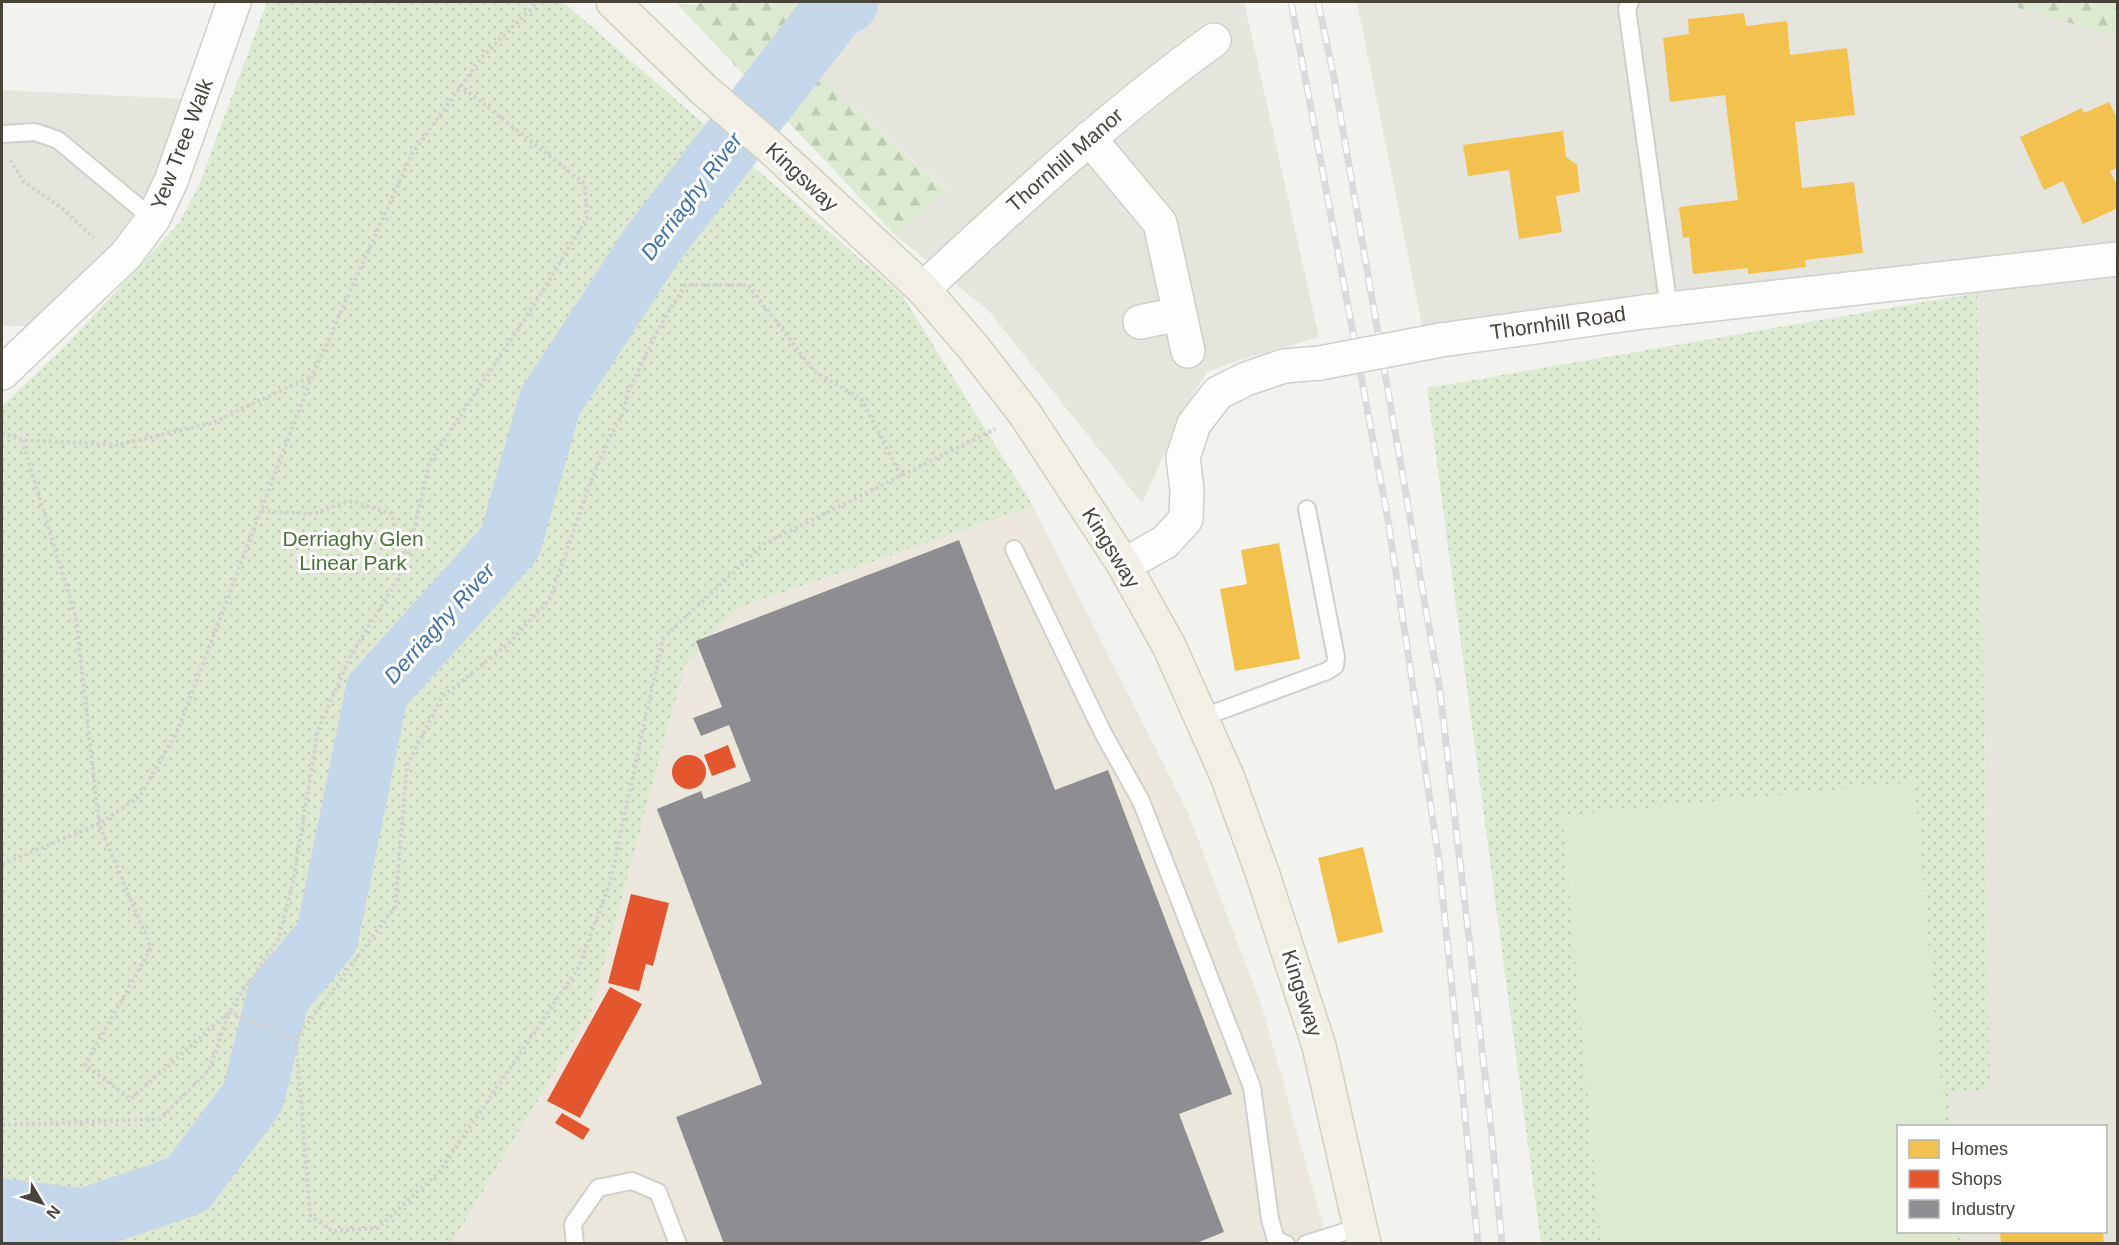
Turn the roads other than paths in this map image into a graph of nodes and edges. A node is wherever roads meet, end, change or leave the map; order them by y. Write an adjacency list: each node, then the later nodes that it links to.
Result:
1 (234, 2): 7 (street, Yew Tree Walk)
2 (613, 2): 9 (main road, Kingsway)
3 (1630, 2): 10 (lane)
4 (1214, 40): 6 (street, Thornhill Manor)
5 (2, 134): 7 (lane)
6 (1089, 138): 9 (street, Thornhill Manor); 11 (street)
7 (153, 219): 14 (street, Yew Tree Walk)
8 (2118, 259): 10 (street, Thornhill Road)
9 (923, 289): 17 (main road, Kingsway)
10 (1669, 309): 17 (street, Thornhill Road, bridge)
11 (1180, 314): 12 (street); 13 (street)
12 (1140, 322)
13 (1188, 351)
14 (2, 373)
15 (1307, 509): 18 (lane)
16 (1014, 549): 20 (lane)
17 (1124, 565): 18 (main road, Kingsway)
18 (1201, 718): 19 (main road, Kingsway)
19 (1362, 1235): 23 (lane)
20 (1278, 1242)
21 (575, 1244): 22 (lane)
22 (678, 1244)
23 (1306, 1244)

